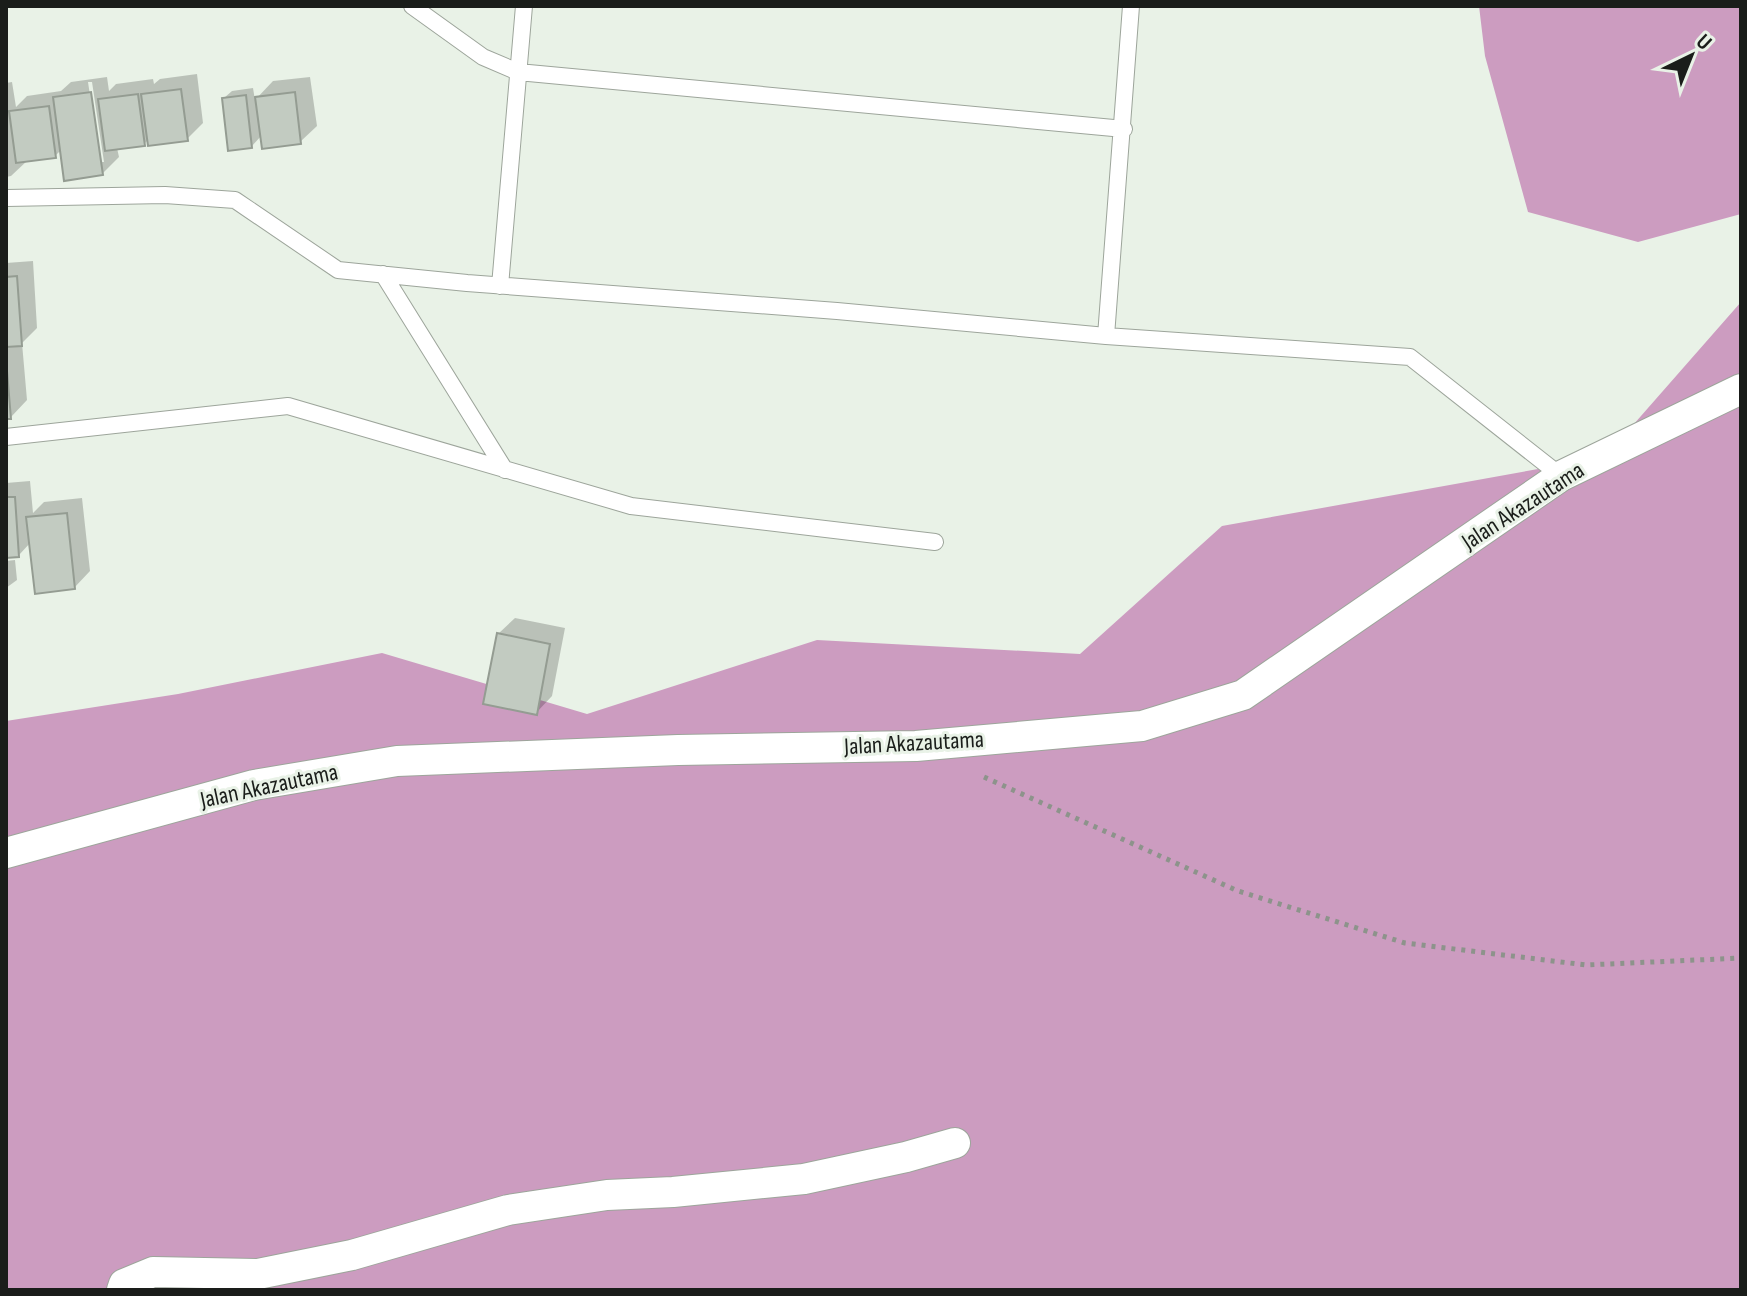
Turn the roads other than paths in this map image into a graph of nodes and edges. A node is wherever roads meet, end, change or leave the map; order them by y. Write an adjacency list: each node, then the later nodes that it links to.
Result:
1 (412, 6): 4 (lane)
2 (524, 6): 4 (lane)
3 (1131, 6): 5 (lane)
4 (518, 72): 5 (lane); 8 (lane)
5 (1124, 129): 9 (lane)
6 (6, 198): 7 (lane)
7 (383, 274): 8 (lane); 12 (lane)
8 (500, 286): 9 (lane)
9 (1106, 336): 13 (lane)
10 (1741, 389): 13 (street, Jalan Akazautama)
11 (6, 437): 12 (lane)
12 (505, 470): 14 (lane)
13 (1561, 476): 15 (street, Jalan Akazautama)
14 (935, 542)
15 (6, 853)
16 (955, 1143): 17 (street)
17 (122, 1290)

